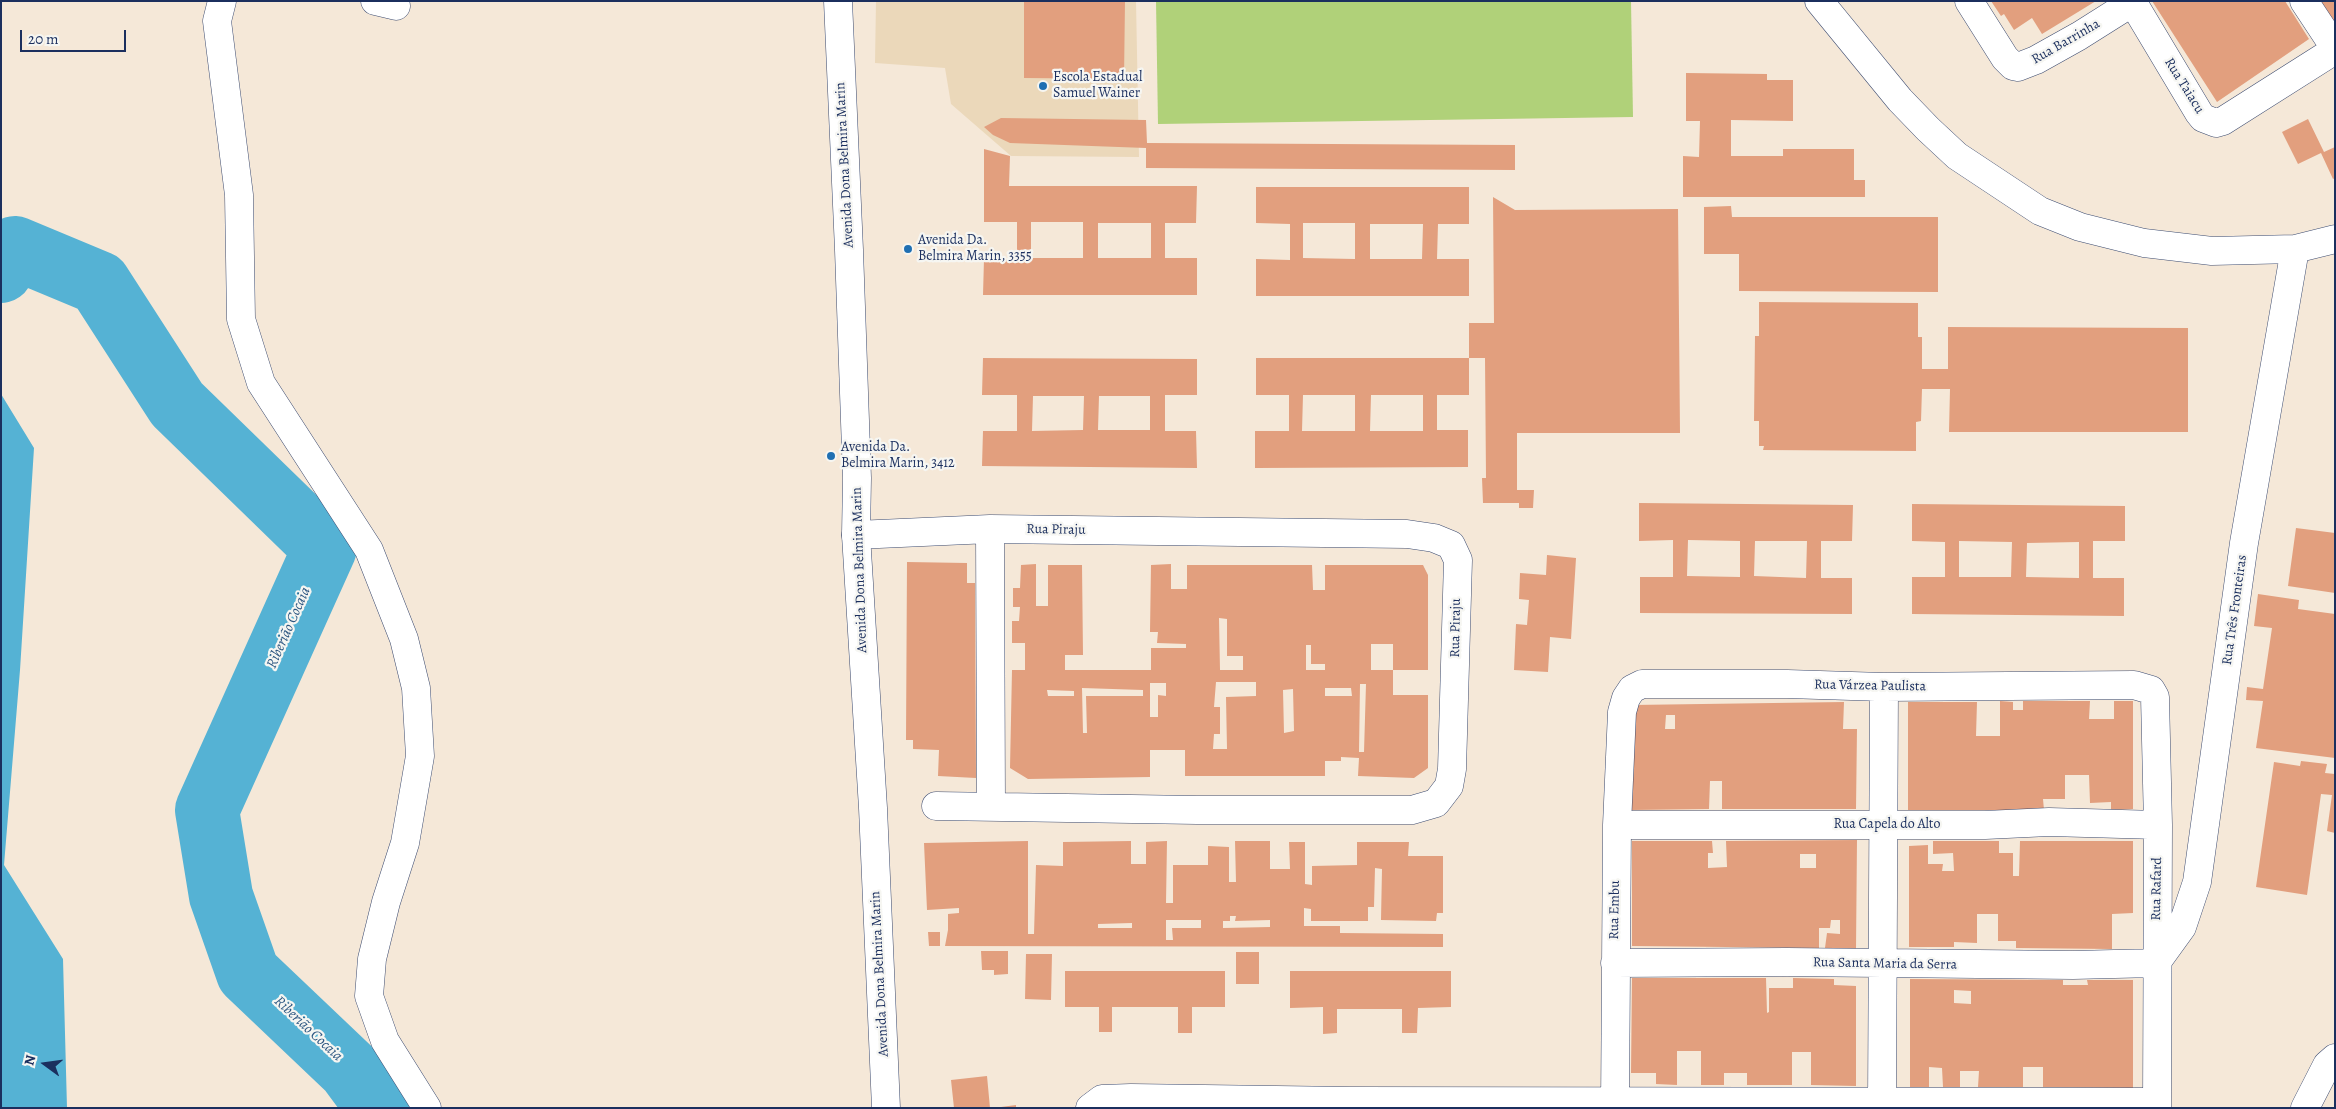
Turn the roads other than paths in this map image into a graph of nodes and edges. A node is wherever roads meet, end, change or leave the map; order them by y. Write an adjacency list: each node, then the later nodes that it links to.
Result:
1 (222, 1): 28 (street)
2 (838, 1): 11 (street, Avenida Dona Belmira Marin)
3 (1819, 1): 9 (street)
4 (1969, 1): 6 (street, Rua Barrinha)
5 (2304, 1): 7 (street)
6 (2133, 2): 7 (street, Rua Taiacu)
7 (2335, 49)
8 (2335, 239): 9 (street)
9 (2295, 249): 22 (street, Rua Três Fronteiras)
10 (990, 529): 11 (street, Rua Piraju); 16 (street); 16 (street, Rua Piraju)
11 (856, 535): 29 (street, Avenida Dona Belmira Marin)
12 (2134, 685): 13 (street, Rua Várzea Paulista); 18 (street, Rua Rafard)
13 (1884, 687): 14 (street, Rua Várzea Paulista); 19 (street)
14 (1622, 712): 17 (street, Rua Embu)
15 (936, 806): 16 (street, Rua Piraju)
16 (991, 806)
17 (1617, 825): 19 (street, Rua Capela do Alto); 20 (street, Rua Embu)
18 (2158, 825): 19 (street, Rua Capela do Alto); 22 (street, Rua Rafard)
19 (1882, 826): 21 (street)
20 (1615, 963): 21 (street, Rua Santa Maria da Serra); 26 (street, Rua Embu)
21 (1882, 963): 22 (street, Rua Santa Maria da Serra); 25 (street)
22 (2156, 963): 27 (street, Rua Rafard)
23 (2335, 1058): 31 (street)
24 (1349, 1104): 26 (street); 30 (street)
25 (1882, 1104): 26 (street); 27 (street)
26 (1615, 1105)
27 (2157, 1105)
28 (427, 1108)
29 (886, 1108)
30 (1090, 1108)
31 (2305, 1108)

